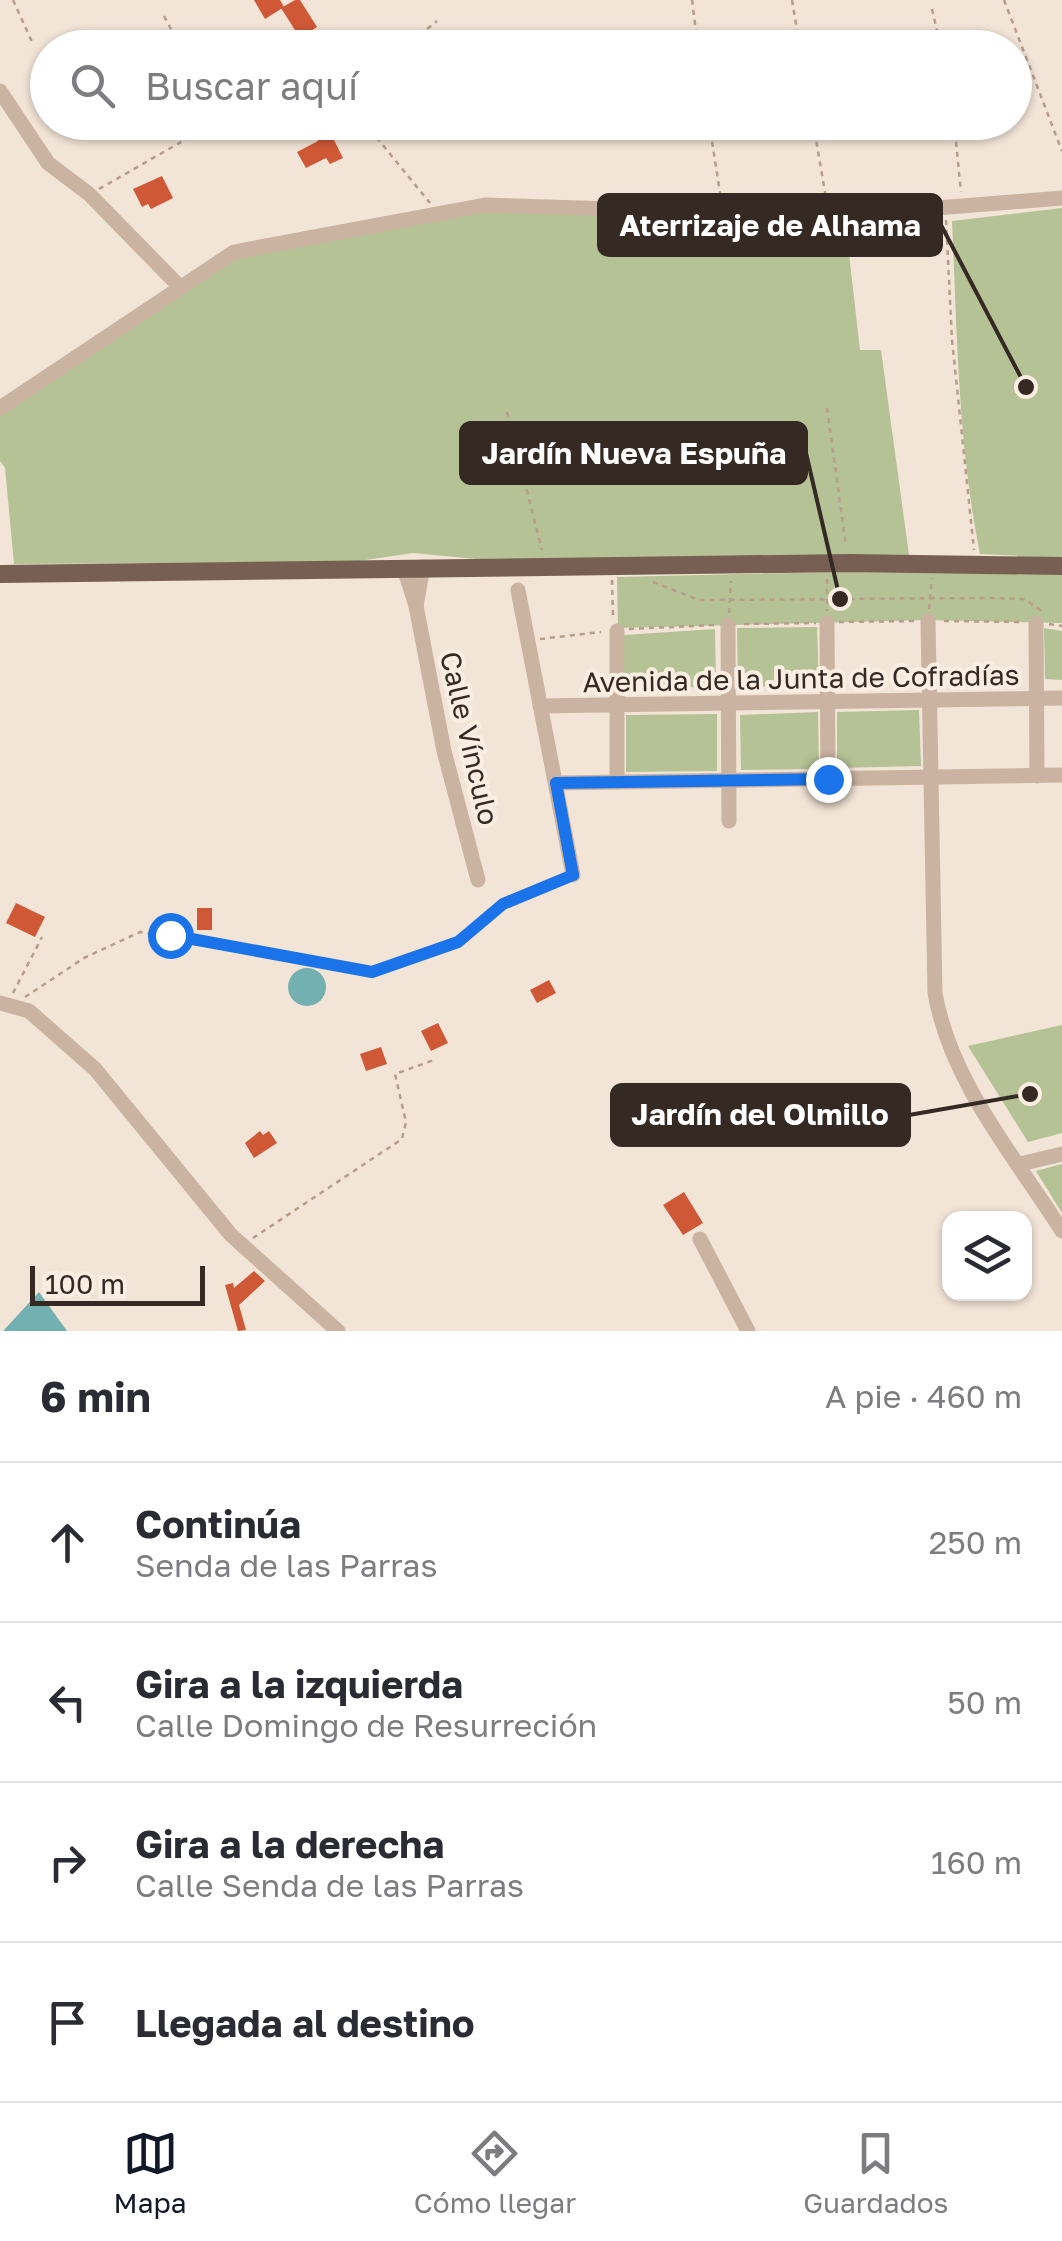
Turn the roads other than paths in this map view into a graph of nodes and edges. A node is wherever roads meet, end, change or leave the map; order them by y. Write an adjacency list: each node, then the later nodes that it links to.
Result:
1 (0, 90): 2 (street)
2 (30, 136)
3 (33, 140): 5 (street)
4 (1062, 198): 5 (street)
5 (182, 288): 6 (street)
6 (0, 408)
7 (1062, 566): 8 (main road)
8 (413, 567): 9 (main road); 32 (street, Calle Vínculo)
9 (0, 574)
10 (518, 590): 21 (street)
11 (928, 621): 18 (street)
12 (827, 622): 19 (street)
13 (1036, 623): 17 (street)
14 (728, 625): 20 (street)
15 (618, 630): 22 (street)
16 (1062, 698): 17 (street, Avenida de la Junta de Cofradías)
17 (1036, 699): 18 (street, Avenida de la Junta de Cofradías); 23 (street)
18 (930, 701): 19 (street, Avenida de la Junta de Cofradías); 25 (street)
19 (827, 703): 20 (street, Avenida de la Junta de Cofradías); 26 (street)
20 (729, 705): 22 (street, Avenida de la Junta de Cofradías); 27 (street)
21 (540, 706): 22 (street, Avenida de la Junta de Cofradías); 29 (street)
22 (617, 706): 28 (street)
23 (1037, 776): 24 (street); 25 (street)
24 (1062, 776)
25 (933, 777): 26 (street); 35 (street)
26 (828, 779): 27 (street)
27 (729, 780): 28 (street); 30 (street)
28 (617, 782): 29 (street)
29 (556, 783): 31 (street)
30 (729, 821)
31 (573, 875)
32 (478, 880)
33 (5, 1004): 38 (street)
34 (1062, 1154): 35 (street)
35 (1020, 1164): 36 (street)
36 (1062, 1231)
37 (700, 1239): 39 (street)
38 (338, 1331)
39 (748, 1331)

